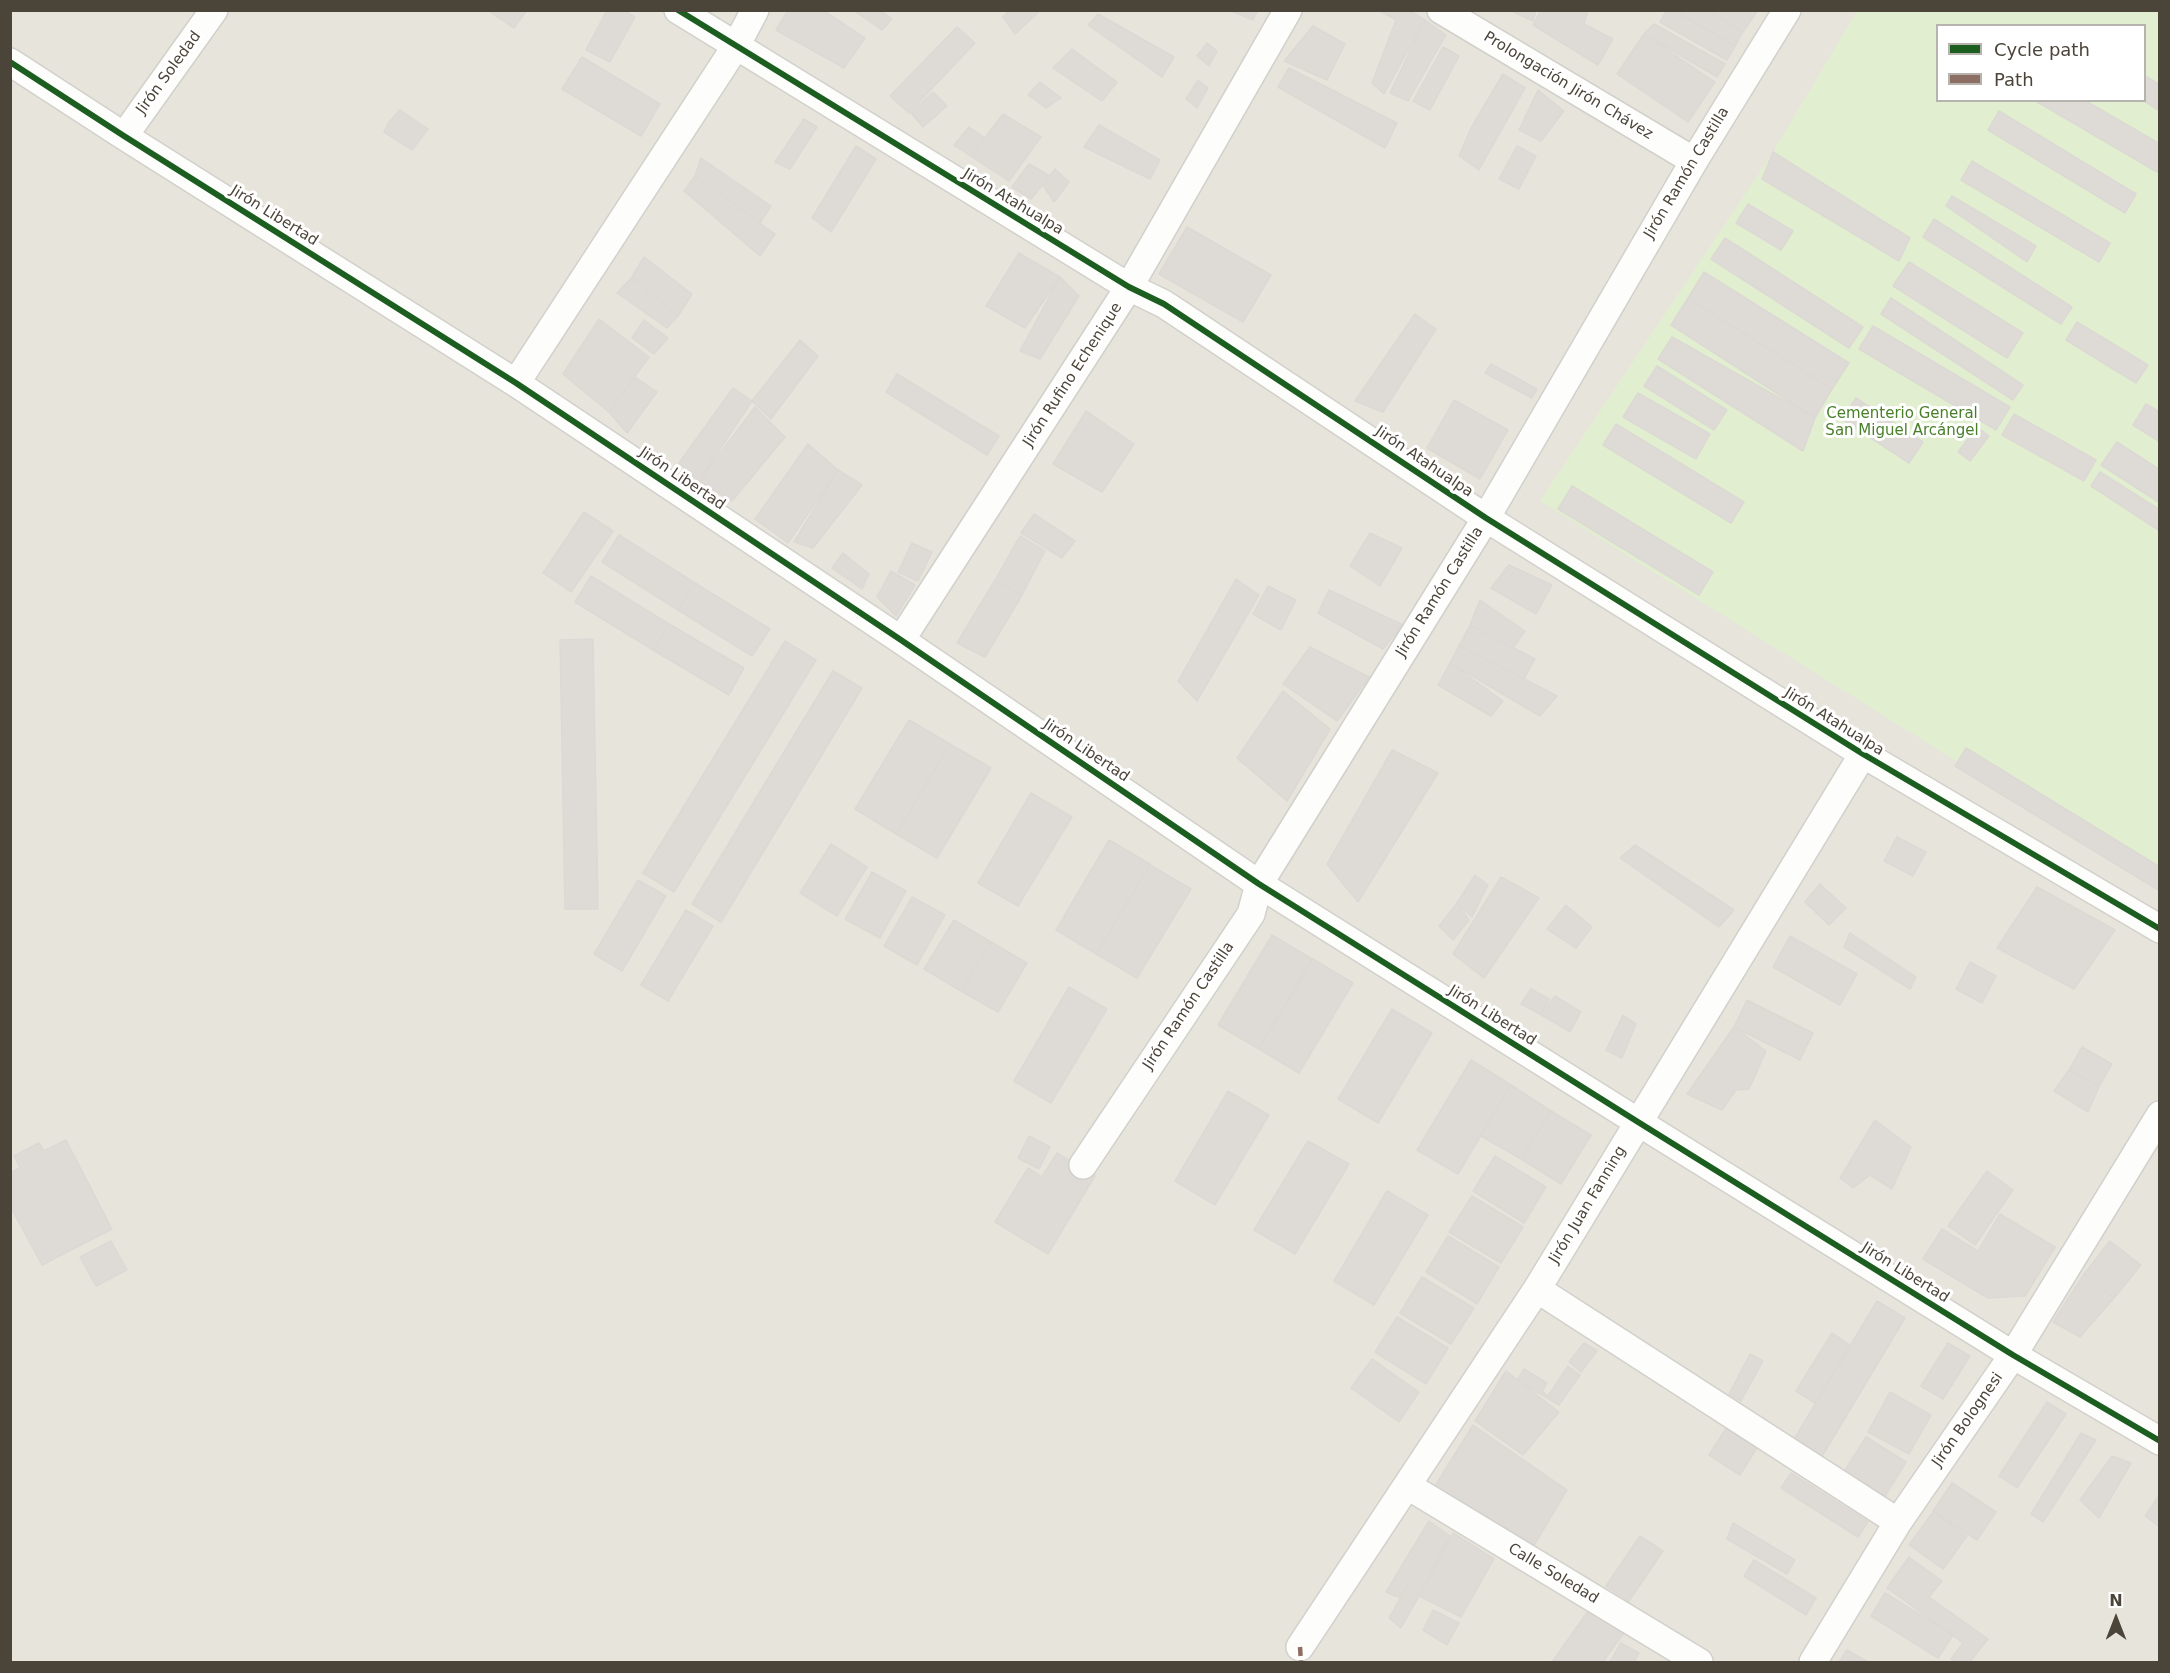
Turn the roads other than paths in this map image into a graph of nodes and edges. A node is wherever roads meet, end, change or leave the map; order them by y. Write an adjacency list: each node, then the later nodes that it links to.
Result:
1 (214, 10): 9 (street, Jirón Soledad)
2 (678, 10): 7 (street, Jirón Atahualpa)
3 (756, 10): 7 (street)
4 (1288, 10): 11 (street, Jirón Rufino Echenique)
5 (1442, 10): 10 (street, Prolongación Jirón Chávez)
6 (1786, 10): 10 (street, Jirón Ramón Castilla)
7 (736, 46): 11 (street, Jirón Atahualpa); 12 (street)
8 (10, 62): 9 (street, Jirón Libertad)
9 (124, 136): 12 (street, Jirón Libertad)
10 (1694, 161): 13 (street, Jirón Ramón Castilla)
11 (1129, 287): 13 (street, Jirón Atahualpa); 14 (street, Jirón Rufino Echenique)
12 (516, 383): 14 (street, Jirón Libertad)
13 (1486, 518): 15 (street, Jirón Atahualpa); 16 (street, Jirón Ramón Castilla)
14 (902, 640): 16 (street, Jirón Libertad)
15 (1863, 754): 17 (street, Jirón Atahualpa); 19 (street, Jirón Juan Fanning)
16 (1259, 884): 19 (street, Jirón Libertad); 20 (street, Jirón Ramón Castilla)
17 (2160, 929)
18 (2160, 1115): 22 (street, Jirón Bolognesi)
19 (1638, 1122): 21 (street, Jirón Juan Fanning); 22 (street, Jirón Libertad)
20 (1083, 1165)
21 (1537, 1289): 24 (street, Jirón Juan Fanning); 25 (street)
22 (2013, 1355): 23 (street, Jirón Libertad); 25 (street, Jirón Bolognesi)
23 (2160, 1441)
24 (1408, 1486): 26 (street, Jirón Juan Fanning); 27 (street, Calle Soledad)
25 (1898, 1522): 28 (street, Jirón Bolognesi)
26 (1300, 1647)
27 (1699, 1662)
28 (1813, 1662)

